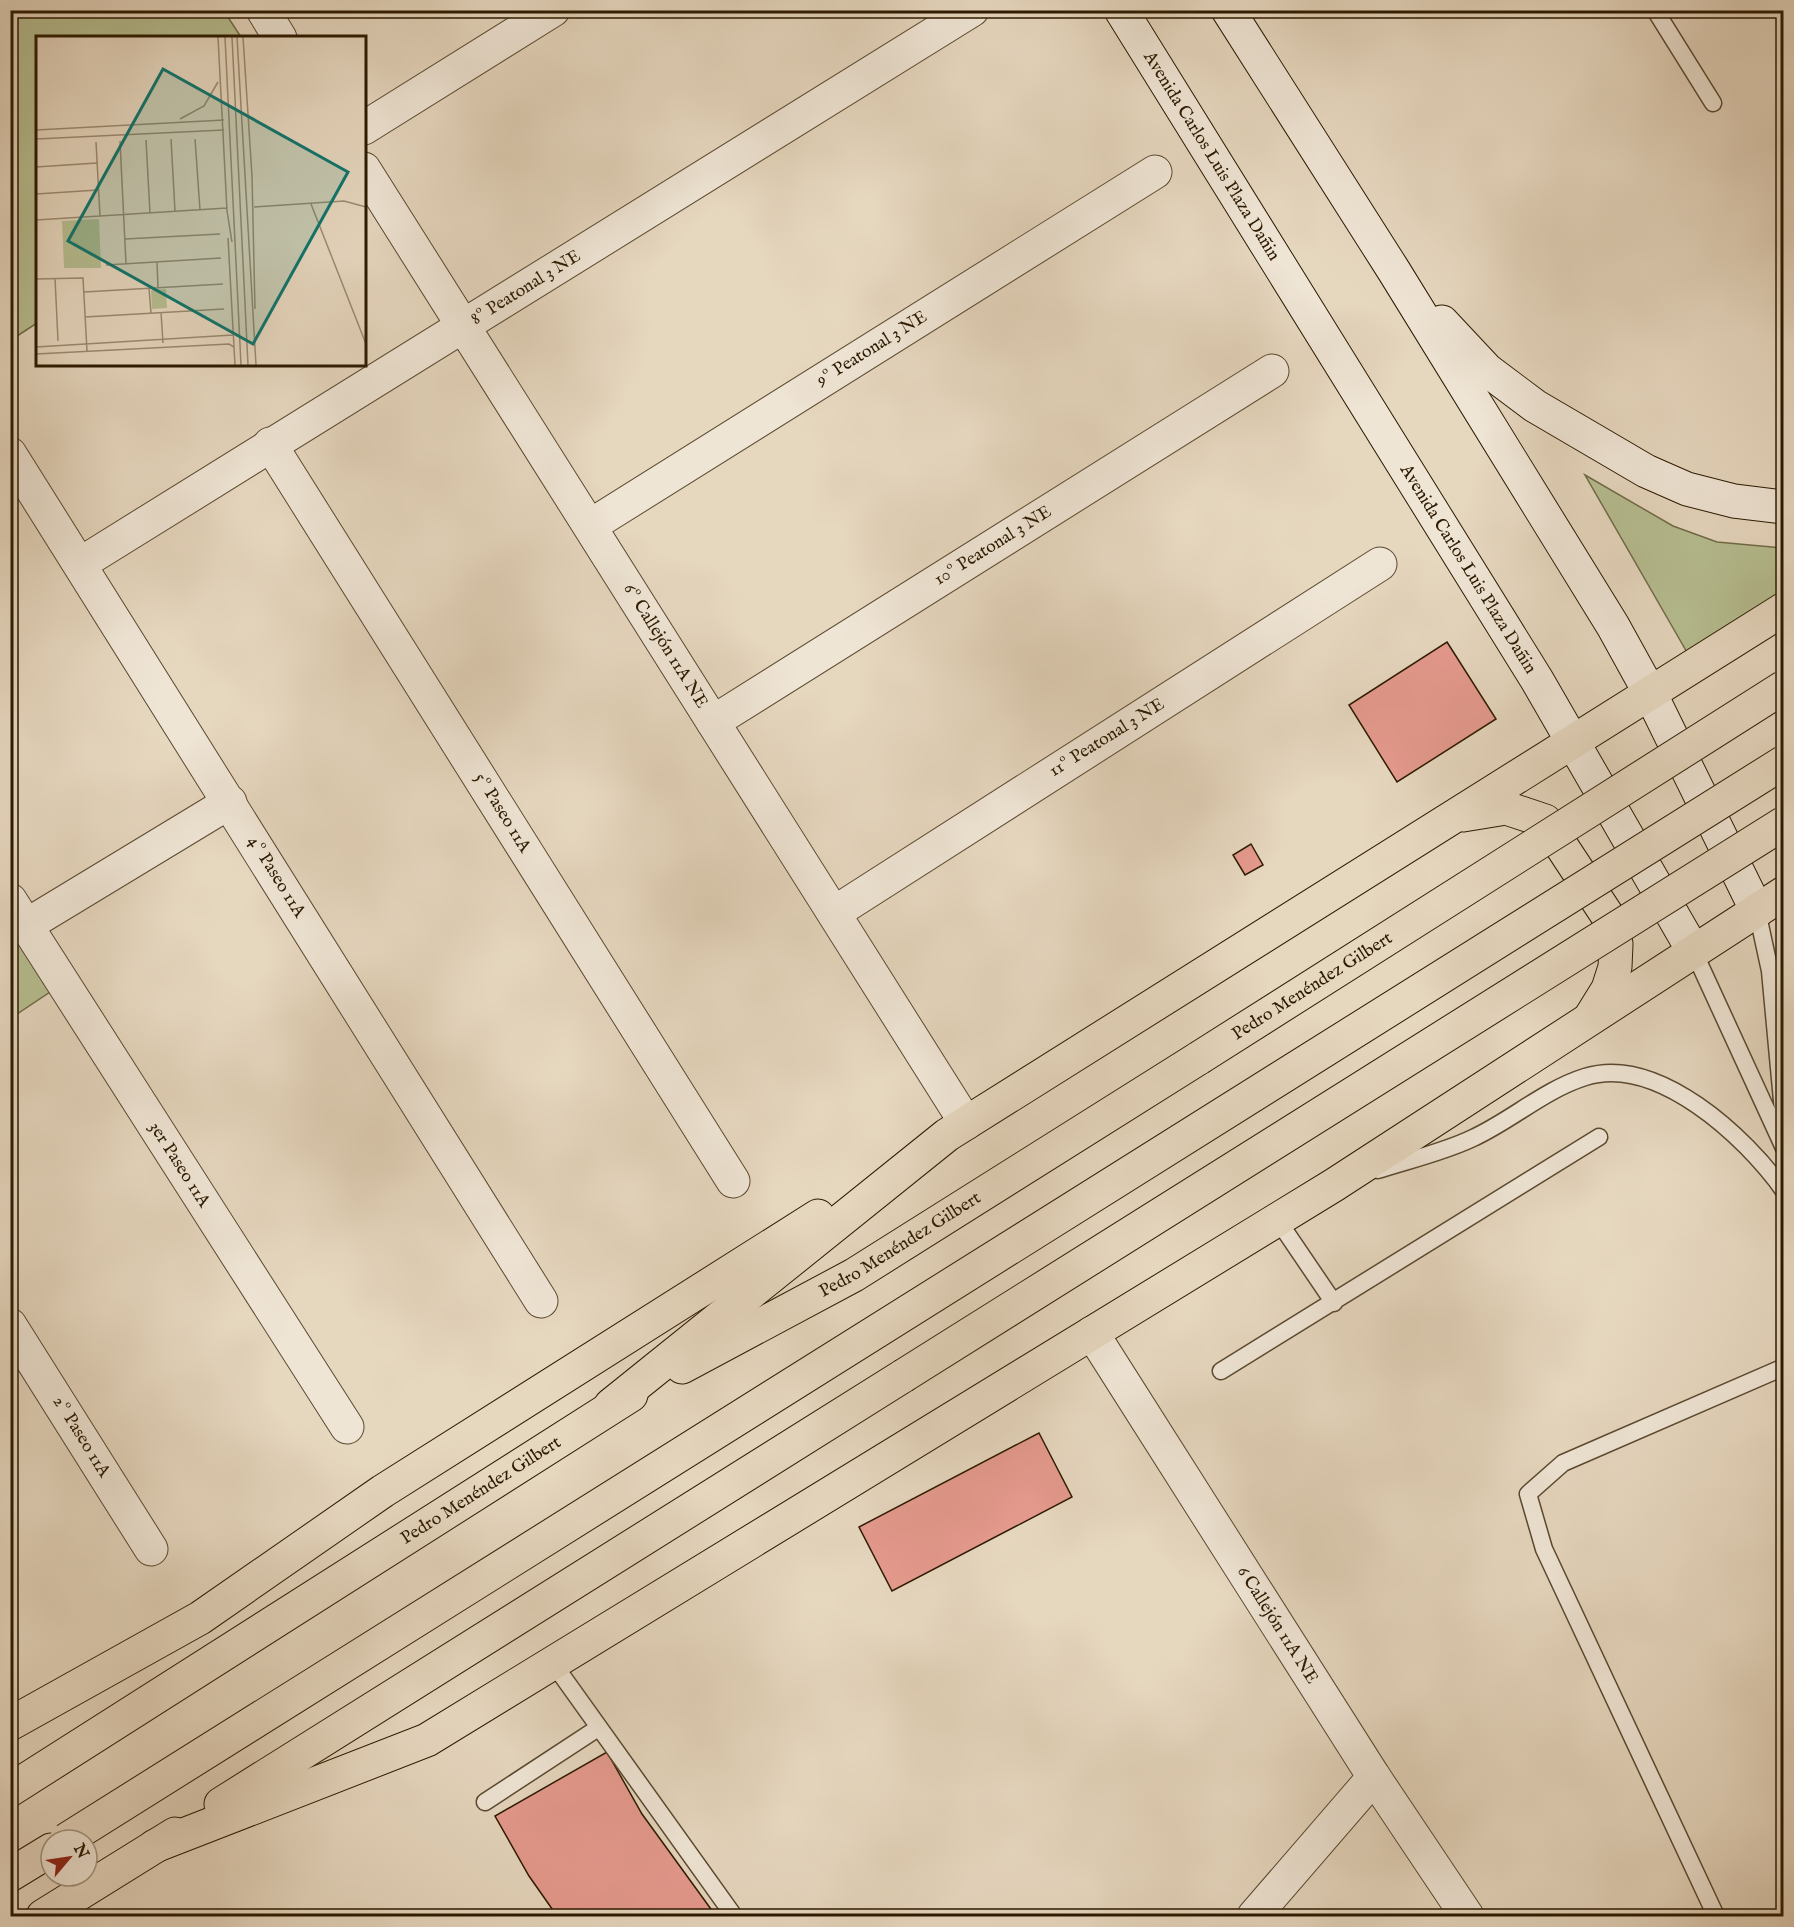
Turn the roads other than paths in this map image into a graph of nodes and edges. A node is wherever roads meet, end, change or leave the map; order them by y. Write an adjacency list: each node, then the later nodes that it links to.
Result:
1 (263, 10): 7 (street)
2 (972, 10): 13 (street, 8º Peatonal 3 NE)
3 (1121, 10): 25 (street, Avenida Carlos Luis Plaza Dañin)
4 (1228, 10): 12 (street)
5 (1655, 10): 8 (lane)
6 (545, 12): 9 (street)
7 (279, 36)
8 (1713, 103)
9 (366, 127)
10 (366, 172): 13 (street, 6º Callejón 11A NE)
11 (1155, 172): 18 (street, 9º Peatonal 3 NE)
12 (1394, 271): 17 (street); 23 (street)
13 (464, 327): 15 (street, 8º Peatonal 3 NE); 18 (street, 6º Callejón 11A NE)
14 (1272, 371): 24 (street, 10º Peatonal 3 NE)
15 (270, 444): 19 (street, 8º Peatonal 3 NE); 41 (street, 5º Paseo 11A)
16 (10, 454): 19 (street, 4º Paseo 11A)
17 (1784, 507)
18 (590, 526): 24 (street, 6º Callejón 11A NE)
19 (80, 564): 27 (street, 4º Paseo 11A)
20 (1380, 564): 33 (street, 11º Peatonal 3 NE)
21 (1784, 609): 23 (main road)
22 (1784, 687): 51 (main road, Pedro Menéndez Gilbert, bridge)
23 (1650, 693): 25 (main road); 31 (street)
24 (713, 722): 33 (street, 6º Callejón 11A NE)
25 (1573, 741): 28 (main road); 34 (street, Avenida Carlos Luis Plaza Dañin)
26 (1784, 762): 60 (main road, bridge)
27 (230, 802): 32 (street); 45 (street, 4º Paseo 11A)
28 (1452, 818): 35 (main road); 38 (main road)
29 (1784, 824): 61 (main road, bridge)
30 (1784, 893): 31 (main road)
31 (1757, 910): 34 (main road); 36 (lane)
32 (19, 913): 52 (street, 3er Paseo 11A)
33 (834, 913): 38 (street, 6º Callejón 11A NE)
34 (1694, 952): 35 (main road); 40 (lane, Avenida Carlos Luis Plaza Dañin)
35 (1589, 1019): 42 (main road)
36 (1781, 1081): 37 (lane)
37 (1784, 1122)
38 (957, 1129): 51 (main road); 55 (main road)
39 (1599, 1137): 46 (lane)
40 (1784, 1148)
41 (733, 1181)
42 (1334, 1185): 43 (lane); 44 (main road)
43 (1784, 1191)
44 (1277, 1220): 46 (lane); 48 (main road)
45 (541, 1301)
46 (1334, 1303): 50 (lane)
47 (10, 1325): 53 (street, 2º Paseo 11A)
48 (1092, 1333): 54 (main road); 57 (street, 6 Callejón 11A NE)
49 (1784, 1367): 68 (lane)
50 (1221, 1371)
51 (611, 1405): 58 (main road, Pedro Menéndez Gilbert)
52 (347, 1427)
53 (151, 1549)
54 (553, 1663): 56 (lane); 61 (main road)
55 (10, 1724)
56 (598, 1728): 59 (lane); 65 (lane)
57 (1374, 1777): 66 (street); 67 (street, 6 Callejón 11A NE)
58 (10, 1790)
59 (485, 1802)
60 (85, 1828)
61 (155, 1846): 64 (main road)
62 (39, 1857): 63 (main road)
63 (10, 1875)
64 (43, 1917)
65 (734, 1917)
66 (1254, 1917)
67 (1467, 1917)
68 (1716, 1917)

